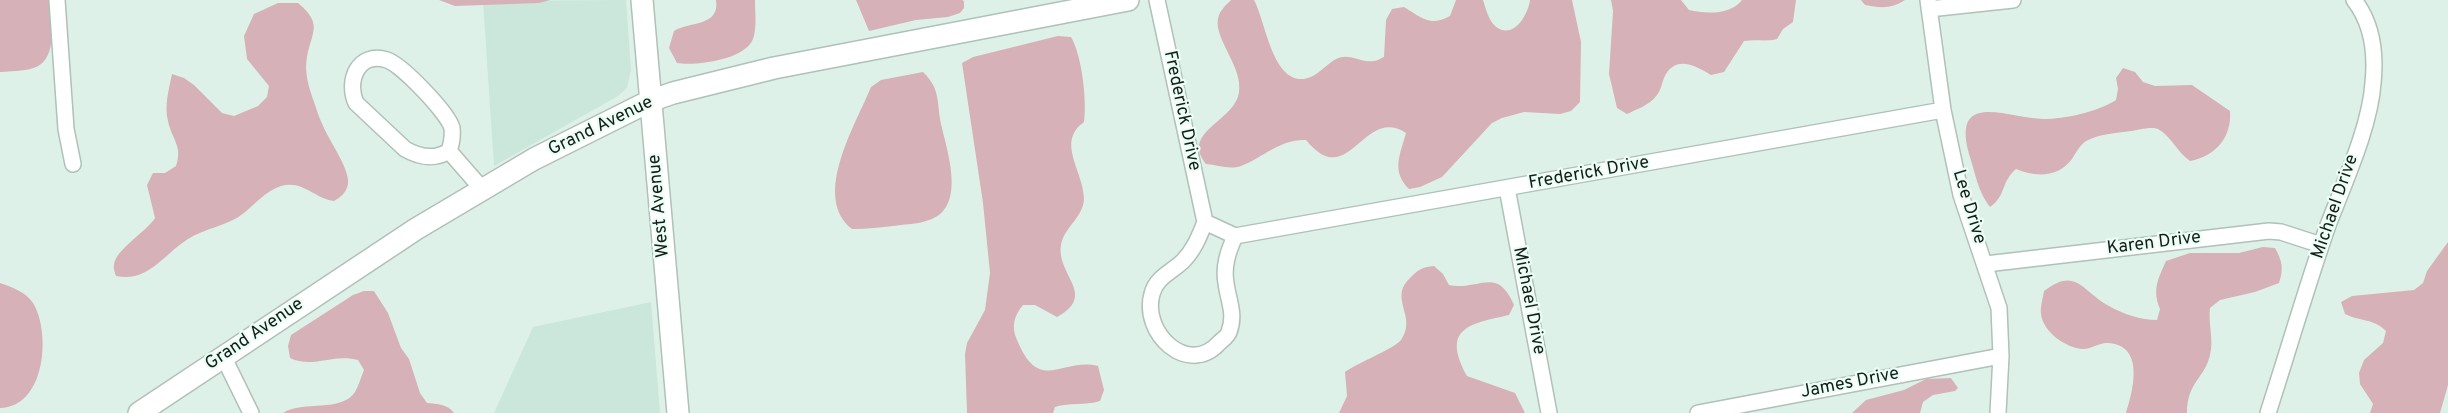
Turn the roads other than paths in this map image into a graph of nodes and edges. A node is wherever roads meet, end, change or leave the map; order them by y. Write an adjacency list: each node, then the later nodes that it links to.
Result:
1 (57, 0): 11 (street)
2 (642, 0): 8 (street, West Avenue)
3 (1128, 0): 8 (street, Grand Avenue)
4 (1157, 0): 14 (street, Frederick Drive)
5 (2013, 0): 7 (street)
6 (2354, 0): 16 (street, Michael Drive)
7 (1929, 4): 9 (street, Lee Drive)
8 (650, 101): 13 (street, Grand Avenue); 22 (street, West Avenue)
9 (1943, 110): 12 (street, Frederick Drive); 17 (street, Lee Drive)
10 (449, 151): 10 (street); 13 (street)
11 (73, 164)
12 (1507, 188): 15 (street, Frederick Drive); 23 (street, Michael Drive)
13 (483, 190): 18 (street, Grand Avenue)
14 (1205, 222): 15 (street); 15 (street)
15 (1235, 236)
16 (2321, 245): 17 (street, Karen Drive); 26 (street, Michael Drive)
17 (1986, 264): 19 (street, Lee Drive)
18 (223, 356): 20 (street, Grand Avenue); 21 (street)
19 (2001, 356): 24 (street, James Drive); 25 (street, Lee Drive)
20 (139, 413)
21 (251, 413)
22 (678, 413)
23 (1550, 413)
24 (1698, 413)
25 (1998, 413)
26 (2268, 413)

